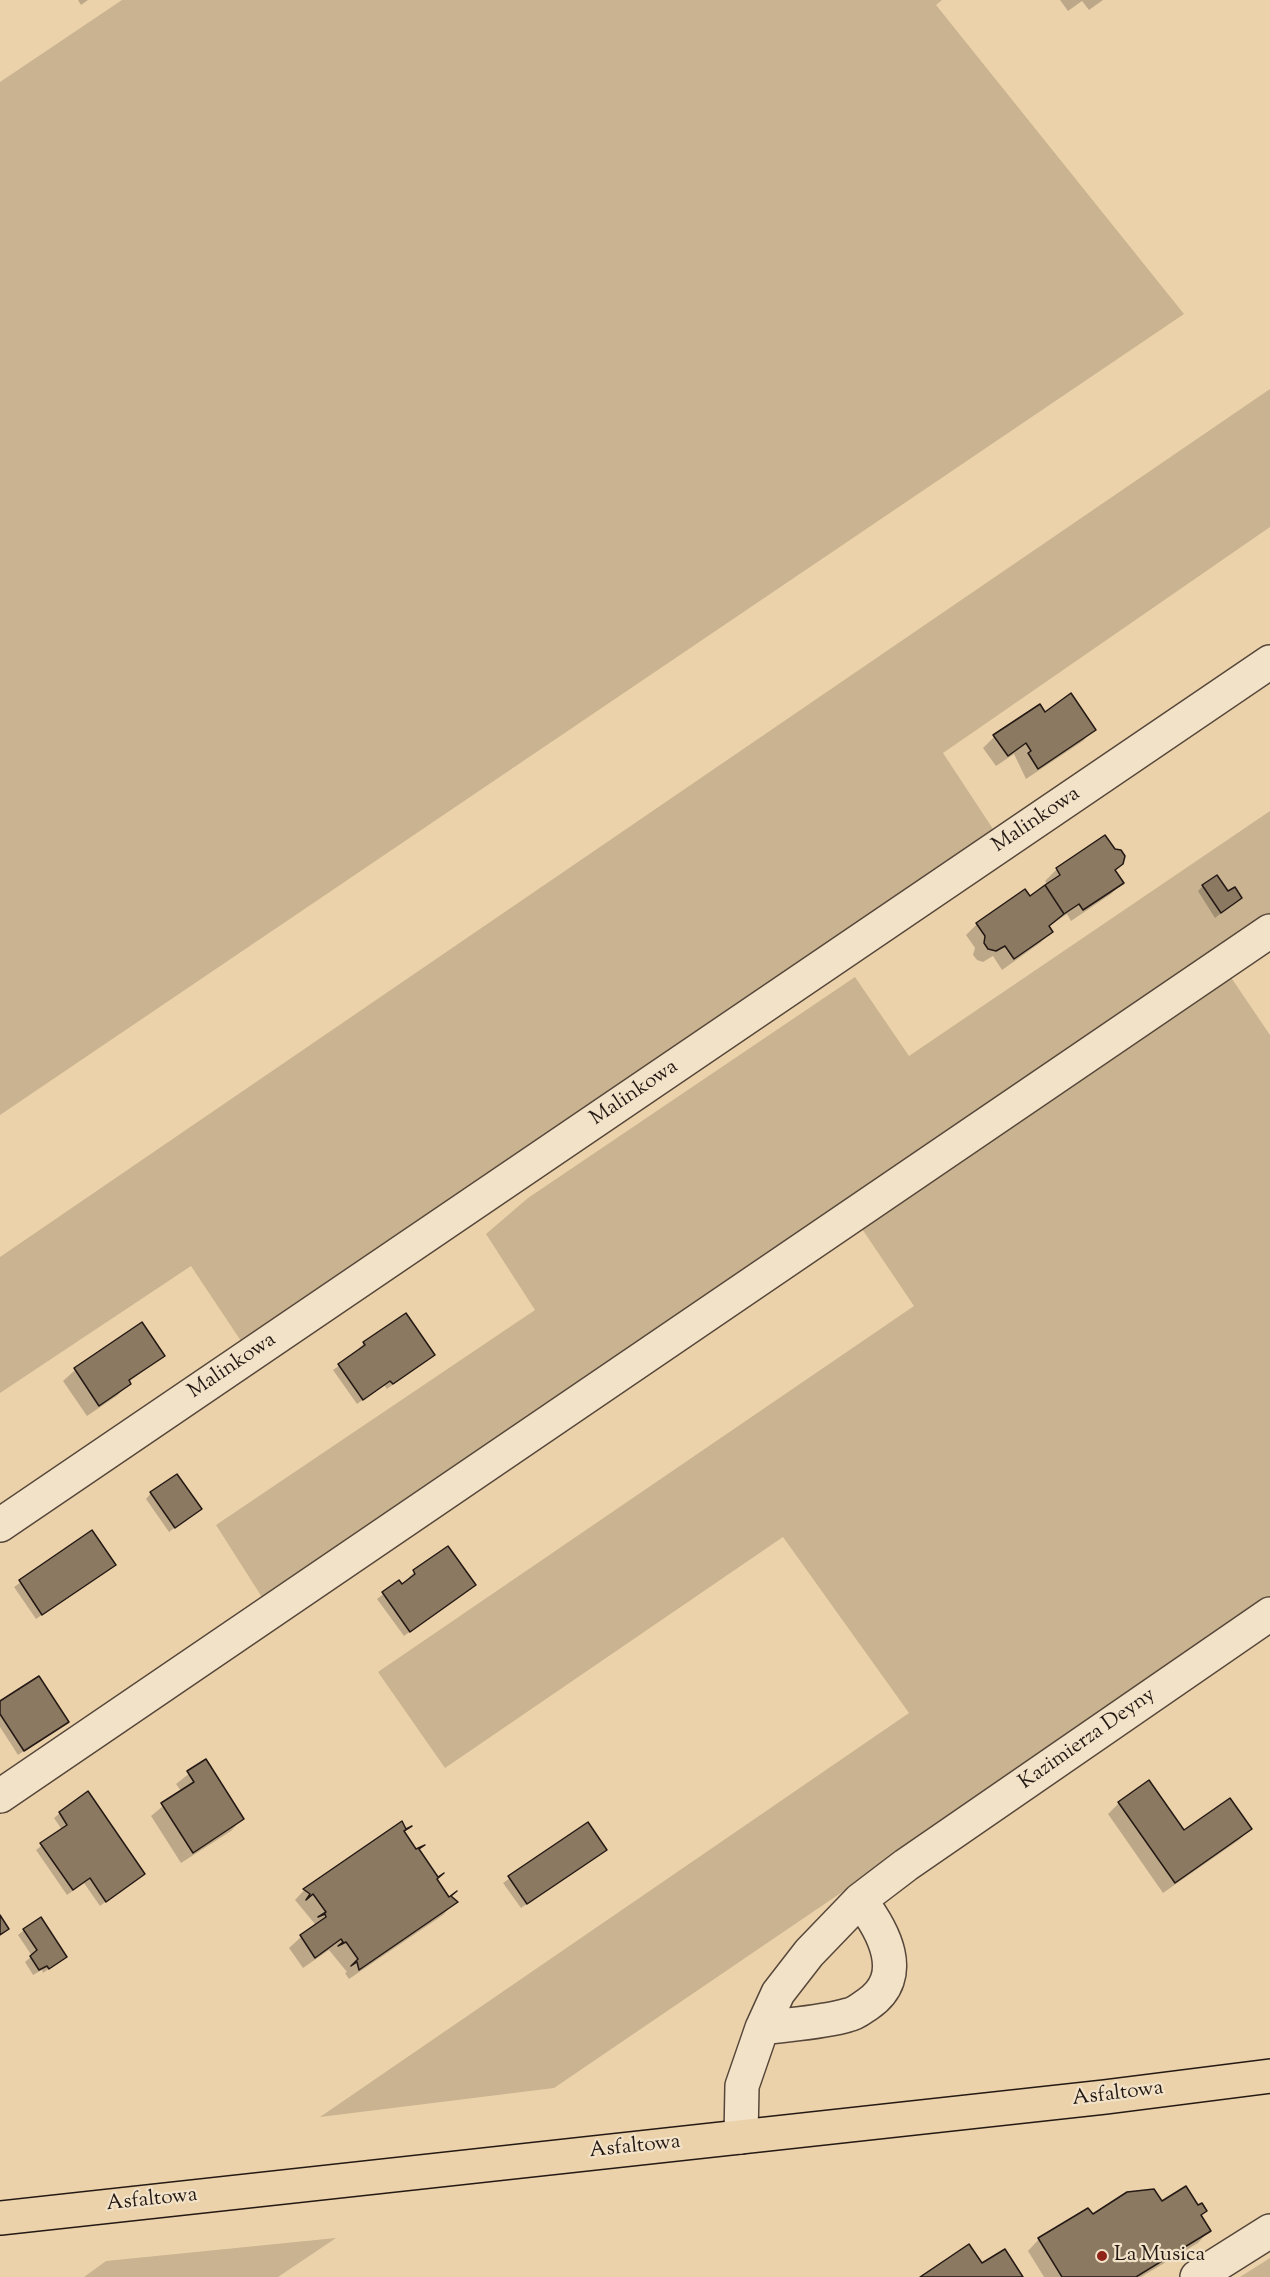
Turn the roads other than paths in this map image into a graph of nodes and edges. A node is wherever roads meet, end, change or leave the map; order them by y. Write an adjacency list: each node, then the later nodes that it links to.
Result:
1 (1270, 662): 3 (street, Malinkowa)
2 (1270, 931): 5 (street)
3 (0, 1526)
4 (1270, 1614): 6 (street, Kazimierza Deyny)
5 (0, 1796)
6 (860, 1900): 7 (street, Kazimierza Deyny); 7 (street)
7 (762, 2028): 9 (street, Kazimierza Deyny)
8 (1270, 2076): 9 (main road, Asfaltowa)
9 (741, 2137): 10 (main road, Asfaltowa)
10 (0, 2218)
11 (1270, 2231): 12 (street)
12 (1197, 2277)

